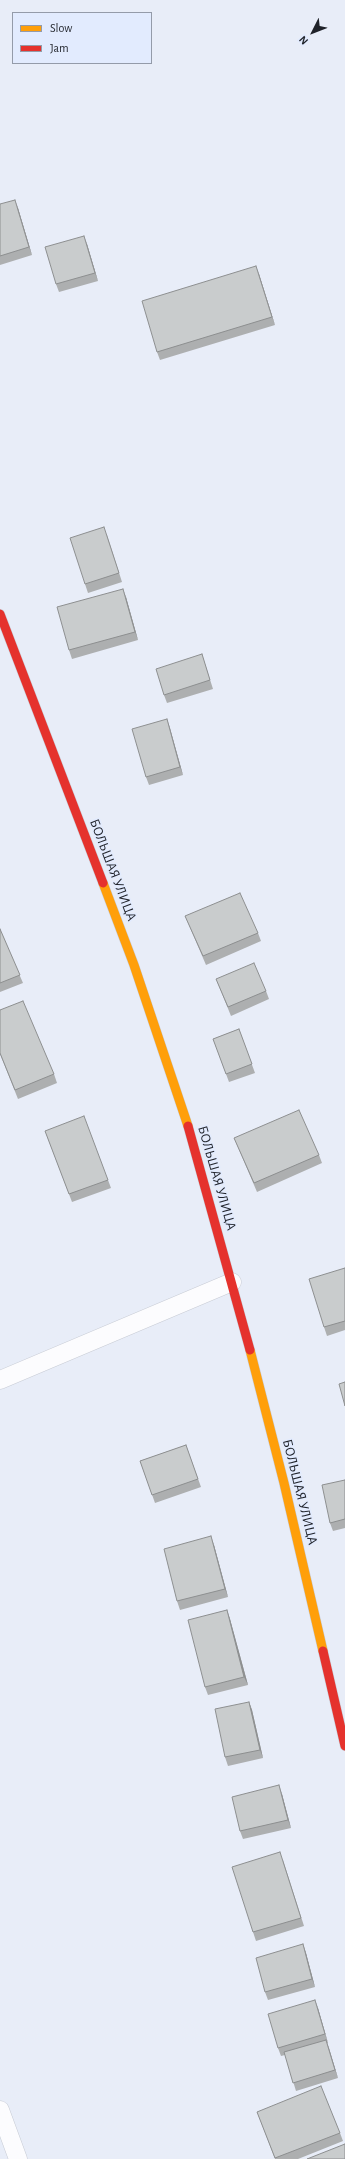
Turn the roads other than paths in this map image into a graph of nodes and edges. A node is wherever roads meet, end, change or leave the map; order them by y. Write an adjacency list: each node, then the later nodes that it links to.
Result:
1 (1, 610): 2 (main road, БОЛЬШАЯ УЛИЦА)
2 (232, 1282): 3 (lane); 4 (main road, БОЛЬШАЯ УЛИЦА)
3 (0, 1380)
4 (345, 1746)
5 (0, 2110): 6 (lane)
6 (18, 2159)

